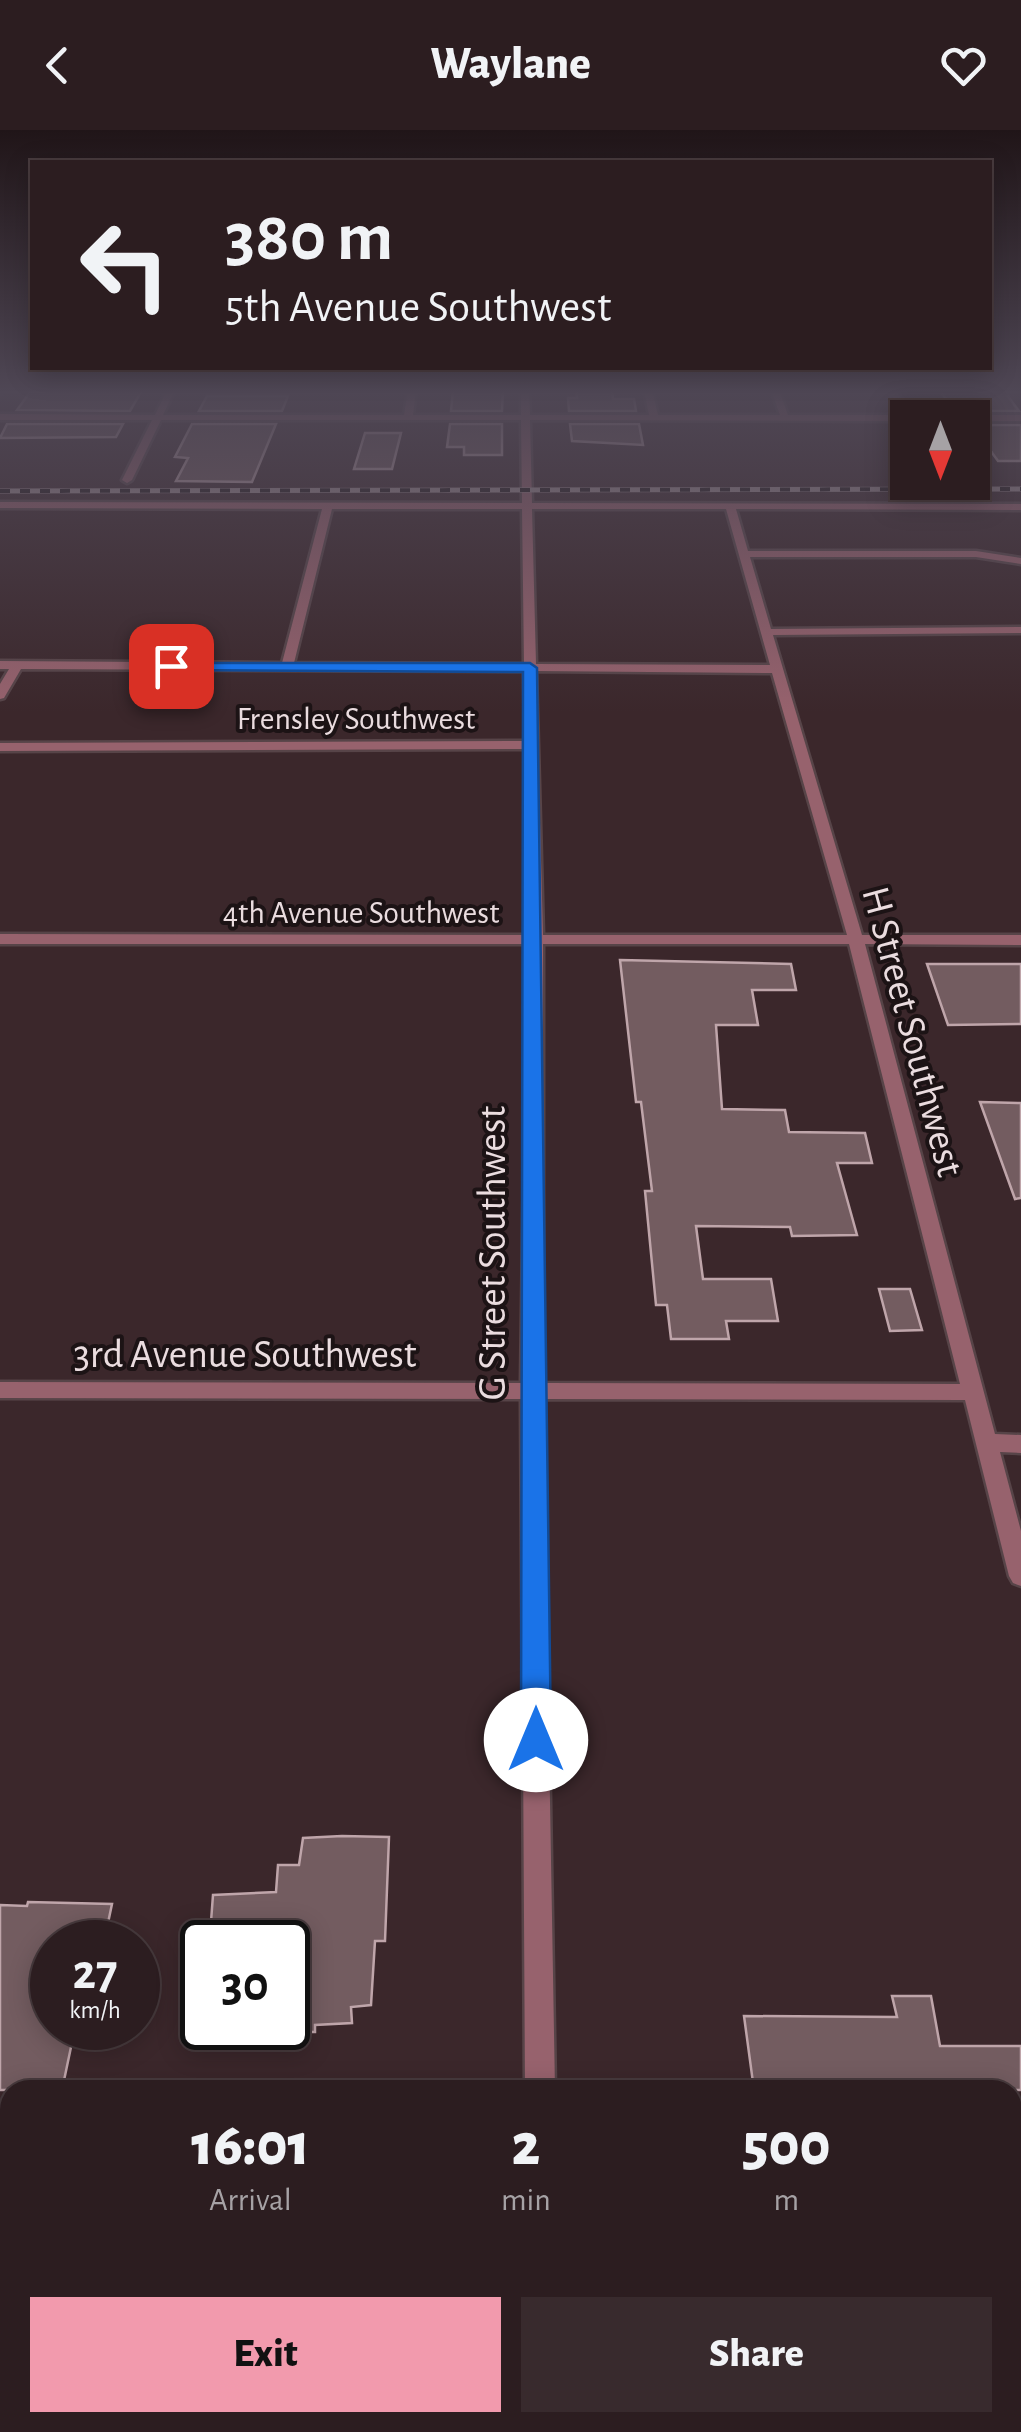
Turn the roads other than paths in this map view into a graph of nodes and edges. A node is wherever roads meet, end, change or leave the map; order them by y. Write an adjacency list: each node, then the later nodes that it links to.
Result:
1 (528, 497): 4 (street, G Street Southwest)
2 (0, 505): 3 (street)
3 (328, 505): 4 (street); 13 (street)
4 (528, 505): 5 (street); 14 (street, G Street Southwest)
5 (730, 506): 6 (street); 7 (street, H Street Southwest)
6 (1021, 507)
7 (744, 554): 8 (street); 10 (street, H Street Southwest)
8 (1021, 560)
9 (1021, 630): 10 (street)
10 (766, 632): 15 (street, H Street Southwest)
11 (0, 665): 12 (street)
12 (17, 665): 13 (street); 16 (street)
13 (287, 666): 14 (street)
14 (530, 668): 15 (street); 17 (street, G Street Southwest)
15 (777, 669): 21 (street, H Street Southwest)
16 (0, 695)
17 (532, 745): 18 (street, Frensley Southwest); 20 (street, G Street Southwest)
18 (0, 747)
19 (0, 939): 20 (street, 4th Avenue Southwest)
20 (535, 939): 21 (street, 4th Avenue Southwest); 24 (street, G Street Southwest)
21 (856, 940): 22 (street, 4th Avenue Southwest); 25 (street, H Street Southwest)
22 (1021, 940)
23 (0, 1390): 24 (street, 3rd Avenue Southwest)
24 (532, 1390): 25 (street, 3rd Avenue Southwest); 30 (street, G Street Southwest)
25 (970, 1392): 26 (street, H Street Southwest)
26 (984, 1443): 27 (street); 28 (street, H Street Southwest)
27 (1021, 1444)
28 (1012, 1510): 29 (street, H Street Southwest)
29 (1021, 1576)
30 (540, 2080)

